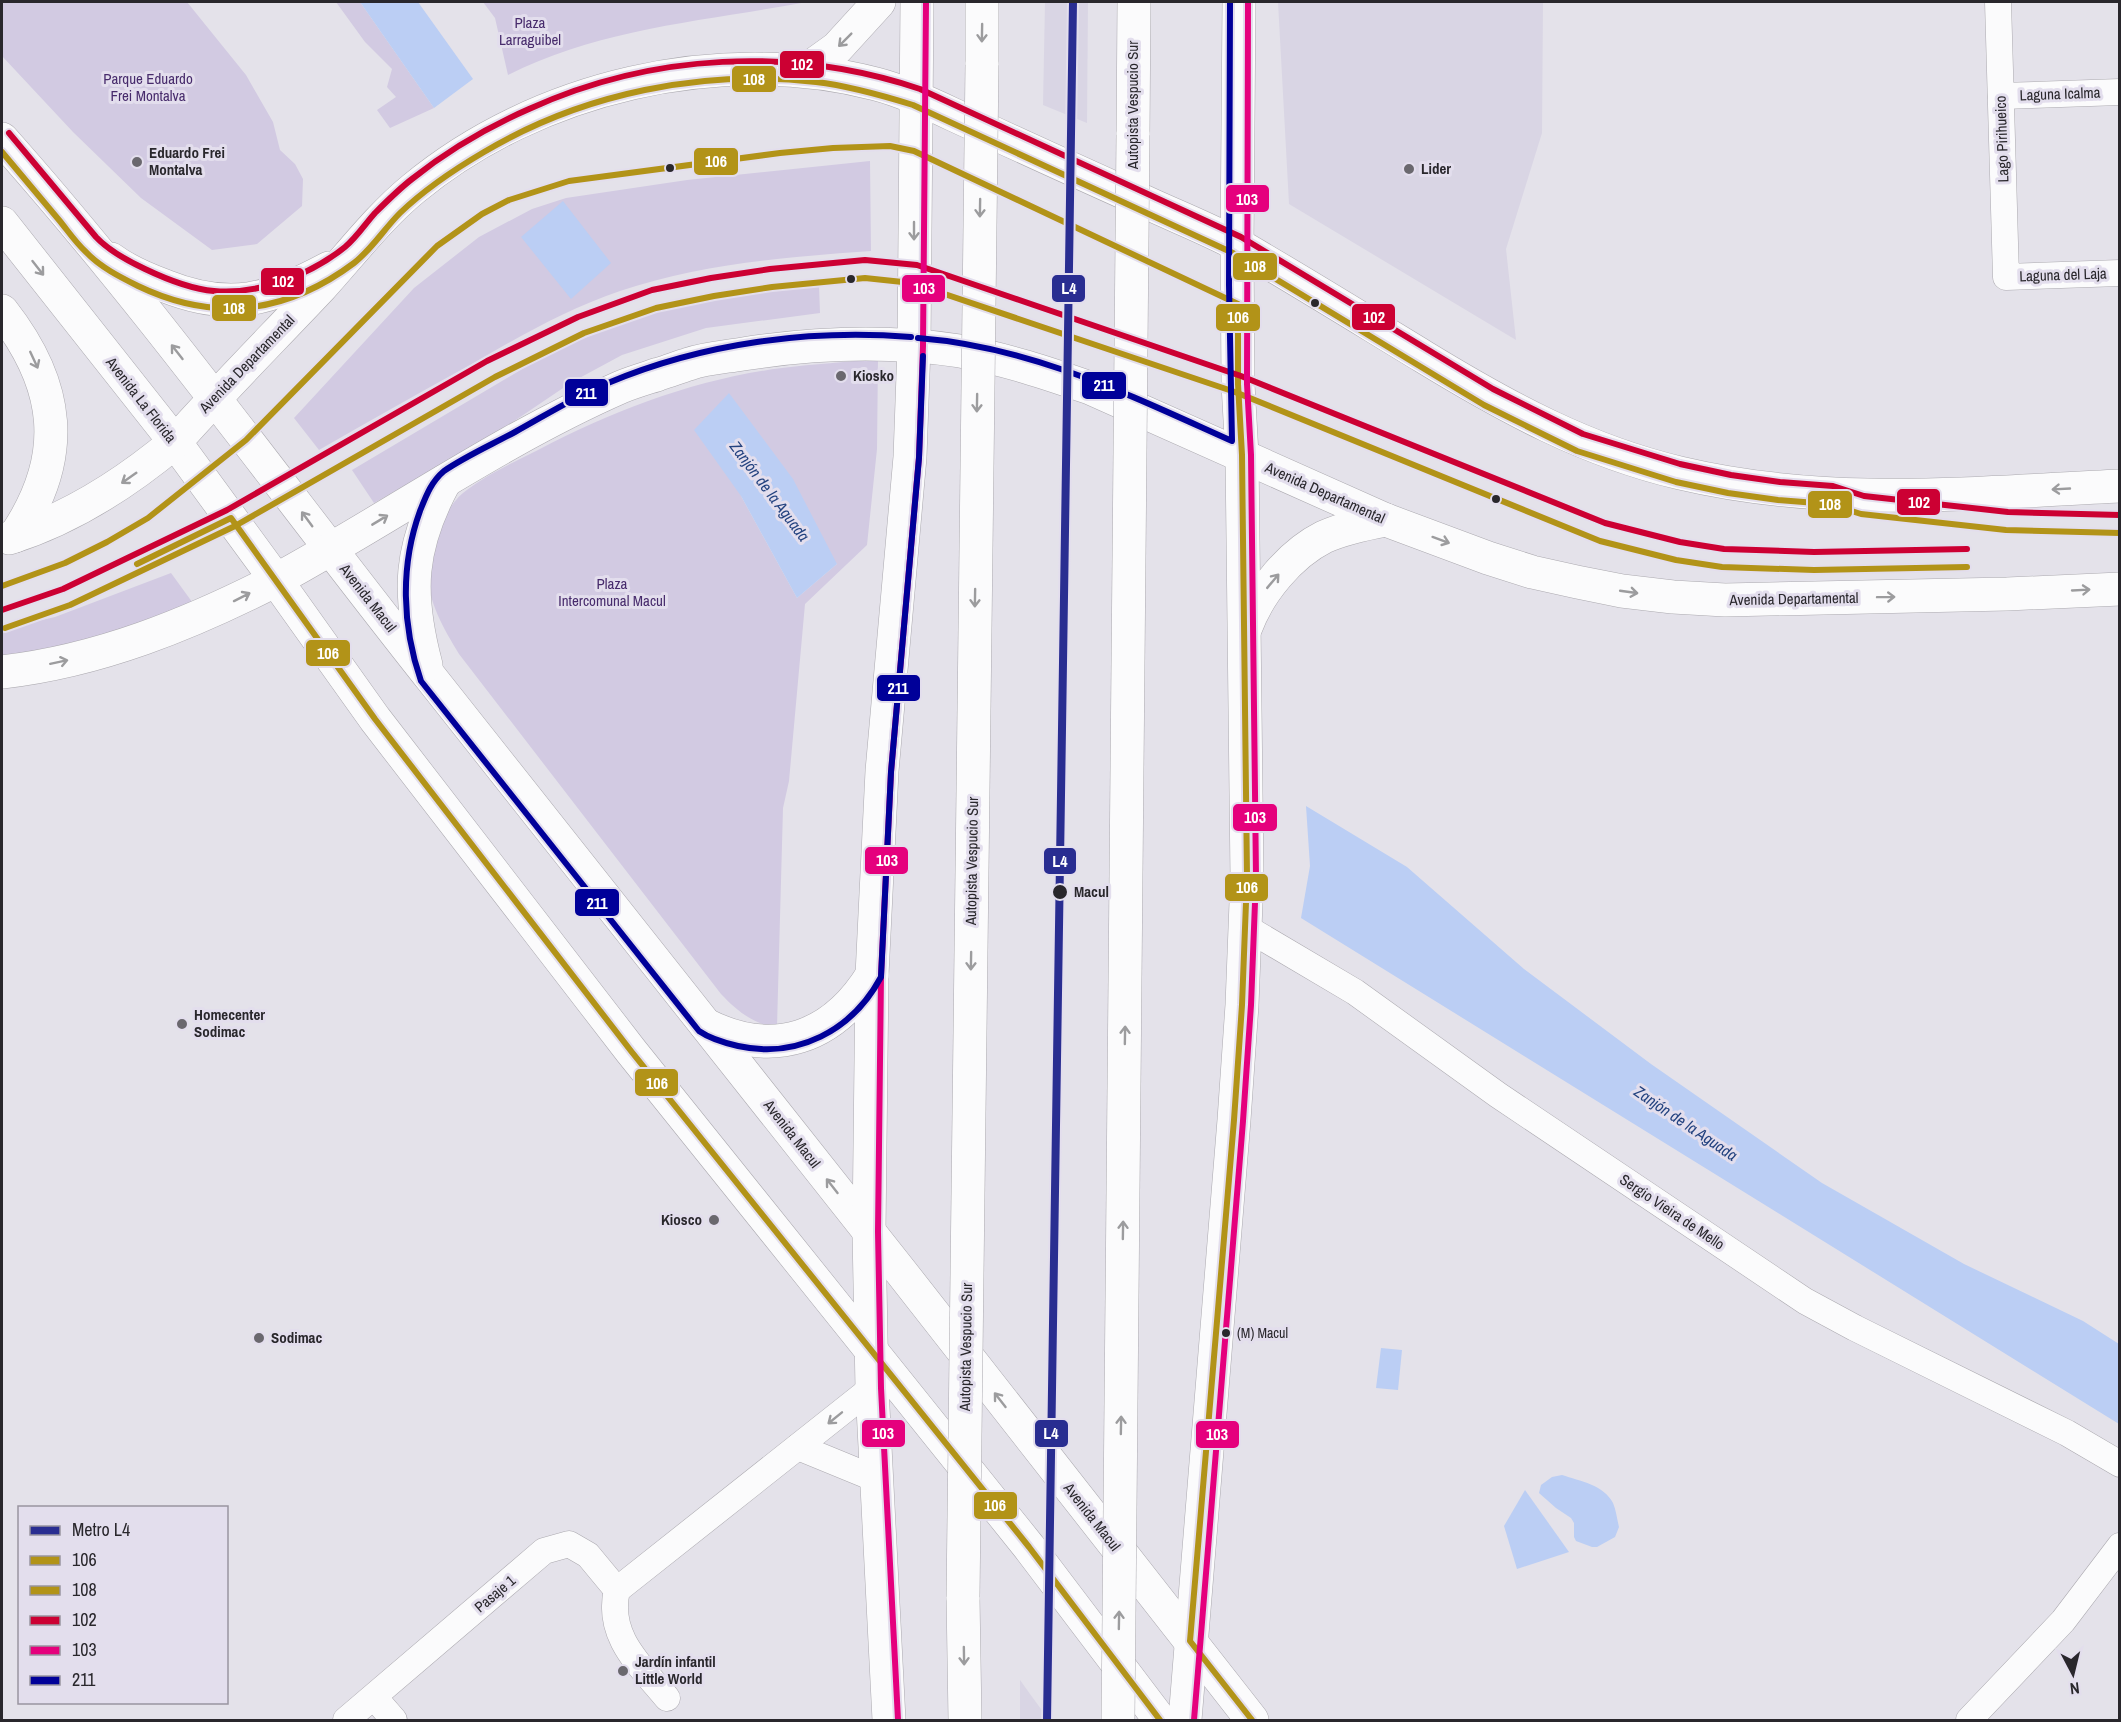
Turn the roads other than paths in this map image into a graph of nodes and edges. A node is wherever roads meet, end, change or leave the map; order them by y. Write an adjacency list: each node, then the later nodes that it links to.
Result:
1 (879, 2): 7 (main road, one-way to 7)
2 (916, 2): 10 (main road)
3 (982, 2): 50 (main road, Autopista Vespucio Sur, one-way to 50, bridge)
4 (1134, 2): 51 (main road, Autopista Vespucio Sur, one-way to 4, bridge)
5 (1239, 2): 13 (main road)
6 (1998, 2): 9 (street, Lago Pirihueico)
7 (805, 71): 10 (main road, Avenida Departamental); 15 (main road, Avenida Departamental)
8 (2120, 92): 9 (street, Laguna Icalma)
9 (2001, 96): 17 (street, Lago Pirihueico)
10 (916, 98): 13 (main road, Avenida Departamental); 19 (main road, one-way to 19)
11 (2, 139): 14 (main road)
12 (2, 223): 21 (main road, Avenida La Florida, one-way to 21)
13 (1237, 245): 22 (main road); 24 (main road, Avenida Departamental, one-way to 13)
14 (93, 247): 15 (main road); 20 (main road, one-way to 14)
15 (351, 254): 20 (main road, Avenida Departamental)
16 (2120, 273): 17 (street, Laguna del Laja)
17 (2006, 277)
18 (2, 311): 26 (main road, one-way to 26)
19 (914, 346): 22 (main road, Avenida Departamental); 23 (main road, Avenida Departamental); 34 (main road)
20 (213, 398): 21 (main road, Avenida Departamental); 27 (main road, one-way to 20)
21 (175, 442): 26 (main road, Avenida Departamental, one-way to 26); 28 (main road, Avenida La Florida)
22 (1242, 455): 25 (main road, Avenida Departamental); 30 (main road)
23 (445, 481): 27 (main road, Avenida Departamental, one-way to 23); 32 (main road)
24 (2120, 486)
25 (1386, 520): 29 (main road, Avenida Departamental, one-way to 29); 30 (main road, one-way to 25)
26 (8, 538)
27 (330, 550): 28 (main road, Avenida Departamental); 32 (main road, Avenida Macul)
28 (276, 580): 31 (main road, Avenida Departamental, one-way to 28); 37 (main road)
29 (2120, 589)
30 (1244, 631): 33 (main road)
31 (2, 672)
32 (429, 676): 35 (main road, Avenida Macul)
33 (1245, 927): 40 (street, Sergio Vieira de Mello); 44 (main road)
34 (872, 975): 35 (main road); 36 (main road)
35 (706, 1025): 36 (main road, Avenida Macul, one-way to 35)
36 (869, 1232): 37 (main road); 44 (main road, Avenida Macul, one-way to 36)
37 (872, 1352): 38 (main road); 52 (main road)
38 (872, 1388): 39 (street, one-way to 39); 41 (main road)
39 (798, 1448): 41 (street); 43 (street)
40 (2120, 1464)
41 (876, 1479): 49 (main road)
42 (2120, 1546): 55 (street)
43 (617, 1590): 45 (street, Pasaje 1); 46 (street)
44 (1190, 1641): 53 (main road); 54 (main road, Avenida Macul)
45 (374, 1696): 47 (street, Pasaje 1); 48 (street)
46 (667, 1698)
47 (346, 1720)
48 (394, 1720)
49 (889, 1720)
50 (965, 1720)
51 (1118, 1720)
52 (1160, 1720)
53 (1185, 1720)
54 (1252, 1720)
55 (1970, 1720)

